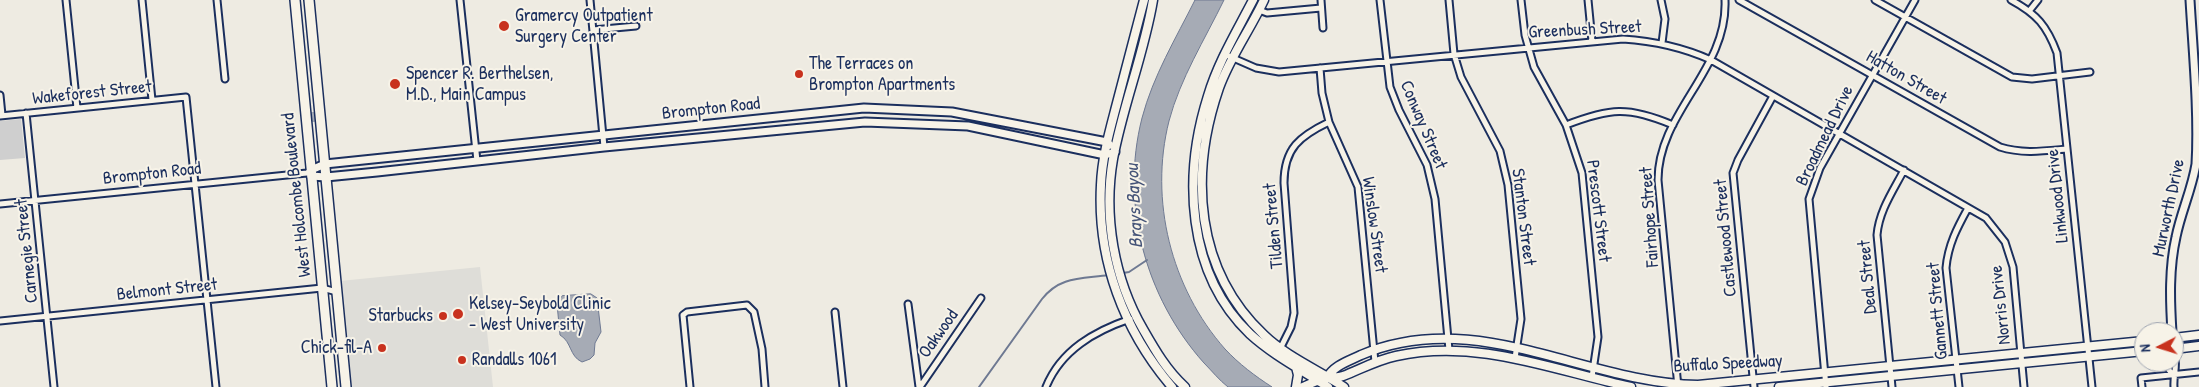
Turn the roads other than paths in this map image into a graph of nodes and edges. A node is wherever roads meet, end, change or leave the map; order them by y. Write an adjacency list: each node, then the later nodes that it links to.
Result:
1 (66, 0): 50 (street)
2 (142, 0): 49 (street)
3 (217, 0): 46 (street)
4 (295, 0): 75 (main road, West Holcombe Boulevard)
5 (310, 0): 72 (main road, West Holcombe Boulevard)
6 (460, 0): 66 (street)
7 (590, 0): 31 (street)
8 (1144, 0): 32 (main road)
9 (1153, 0): 33 (main road)
10 (1253, 0): 37 (main road)
11 (1264, 0): 26 (main road)
12 (1321, 0): 25 (street)
13 (1380, 0): 41 (street, Conway Street)
14 (1449, 0): 38 (street, Stanton Street)
15 (1521, 0): 36 (street, Prescott Street)
16 (1588, 0): 34 (street)
17 (1660, 0): 35 (street)
18 (1725, 0): 40 (street, Fairhope Street)
19 (1739, 0): 44 (street, Hatton Street)
20 (1875, 0): 28 (street)
21 (1915, 0): 28 (street, Broadmead Drive)
22 (2011, 0): 27 (street, Linkwood Drive)
23 (2038, 0): 27 (street)
24 (2190, 0): 91 (street, Murworth Drive)
25 (1321, 8): 26 (street); 30 (street)
26 (1259, 10): 39 (main road)
27 (2030, 10): 45 (street, Linkwood Drive)
28 (1905, 17): 44 (street, Broadmead Drive); 45 (street)
29 (636, 26): 31 (street)
30 (1323, 28)
31 (592, 30): 62 (street)
32 (1136, 30): 33 (main road); 64 (main road)
33 (1145, 32): 68 (main road)
34 (1592, 41): 35 (street, Greenbush Street); 36 (street, Greenbush Street)
35 (1662, 43): 40 (street, Greenbush Street)
36 (1527, 46): 38 (street, Greenbush Street); 58 (street, Prescott Street)
37 (1224, 54): 39 (street, Greenbush Street); 110 (main road)
38 (1454, 54): 41 (street, Greenbush Street); 98 (street, Stanton Street)
39 (1232, 58): 42 (street, Greenbush Street); 97 (main road)
40 (1711, 60): 48 (street, Greenbush Street); 56 (street, Fairhope Street)
41 (1386, 62): 42 (street, Greenbush Street); 94 (street, Conway Street)
42 (1320, 68): 55 (street, Winslow Street)
43 (2090, 72): 45 (street)
44 (1872, 74): 60 (street, Broadmead Drive); 67 (street, Hatton Street)
45 (2060, 76): 67 (street, Linkwood Drive)
46 (225, 80)
47 (0, 95): 53 (street)
48 (1773, 96): 60 (street, Greenbush Street); 124 (street, Castlewood Street)
49 (152, 100): 50 (street, Wakeforest Street); 77 (street, Wakeforest Street)
50 (77, 108): 52 (street, Wakeforest Street)
51 (952, 112): 54 (street, Brompton Road); 57 (street); 59 (street, Brompton Road)
52 (26, 113): 53 (street, Wakeforest Street); 78 (street, Carnegie Street)
53 (1, 116)
54 (728, 122): 61 (street); 62 (street, Brompton Road)
55 (1329, 122): 97 (street, Tilden Street); 101 (street, Winslow Street)
56 (1673, 125): 58 (street); 126 (street, Fairhope Street)
57 (949, 126): 61 (street, Brompton Road); 63 (street, Brompton Road)
58 (1566, 126): 112 (street, Prescott Street)
59 (1032, 128): 63 (street); 64 (street, Brompton Road)
60 (1840, 134): 74 (street, Greenbush Street); 118 (street, Broadmead Drive)
61 (730, 135): 65 (street, Brompton Road)
62 (603, 136): 65 (street); 66 (street, Brompton Road)
63 (1030, 138): 70 (street, Brompton Road)
64 (1107, 142): 68 (street); 70 (main road)
65 (604, 146): 71 (street, Brompton Road)
66 (475, 149): 69 (street, Brompton Road); 71 (street)
67 (2067, 149): 99 (street, Linkwood Drive)
68 (1115, 151): 70 (street, Brompton Road); 88 (main road)
69 (414, 155): 72 (street, Brompton Road); 73 (street)
70 (1105, 155): 89 (main road)
71 (478, 161): 73 (street, Brompton Road)
72 (325, 164): 75 (street, Brompton Road); 76 (main road, West Holcombe Boulevard)
73 (414, 168): 76 (street, Brompton Road)
74 (1904, 170): 80 (street, Greenbush Street); 111 (street, Deal Street)
75 (310, 173): 76 (street, Brompton Road); 77 (street, Brompton Road); 81 (main road, West Holcombe Boulevard)
76 (326, 177): 82 (main road, West Holcombe Boulevard)
77 (195, 184): 78 (street, Brompton Road); 84 (street)
78 (35, 200): 79 (street, Brompton Road); 87 (street, Carnegie Street)
79 (0, 204)
80 (1968, 208): 104 (street, Norris Drive); 107 (street, Gannett Street)
81 (322, 288): 82 (street, Belmont Street); 84 (street, Belmont Street); 129 (main road, West Holcombe Boulevard)
82 (337, 292): 130 (main road, West Holcombe Boulevard)
83 (981, 298): 134 (street, Oakwood)
84 (207, 300): 87 (street, Belmont Street); 128 (street)
85 (908, 304): 134 (street)
86 (835, 312): 133 (street)
87 (47, 316): 90 (street, Belmont Street); 127 (street, Carnegie Street)
88 (1136, 317): 89 (street); 137 (main road)
89 (1127, 320): 135 (street); 136 (main road)
90 (0, 321)
91 (2172, 322)
92 (2199, 335): 93 (main road)
93 (2184, 337)
94 (1448, 339): 98 (main road, Buffalo Speedway); 101 (main road, Buffalo Speedway); 102 (street, Conway Street)
95 (2134, 342): 99 (main road, Buffalo Speedway)
96 (2199, 346): 100 (main road)
97 (1281, 347): 122 (main road)
98 (1518, 347): 106 (street, Stanton Street); 112 (main road, Buffalo Speedway)
99 (2088, 347): 104 (main road, Buffalo Speedway); 105 (street, Linkwood Drive)
100 (2184, 348)
101 (1374, 350): 108 (street, Winslow Street); 122 (main road, Buffalo Speedway)
102 (1449, 350): 106 (main road, Buffalo Speedway); 108 (main road, Buffalo Speedway)
103 (2134, 352): 105 (main road, Buffalo Speedway)
104 (2021, 354): 107 (main road, Buffalo Speedway); 109 (street, Norris Drive)
105 (2089, 357): 109 (main road, Buffalo Speedway); 148 (street, Linkwood Drive)
106 (1515, 358): 120 (main road, Buffalo Speedway)
107 (1956, 360): 111 (main road, Buffalo Speedway); 113 (street, Gannett Street)
108 (1375, 362): 117 (main road, Buffalo Speedway)
109 (2022, 364): 113 (main road, Buffalo Speedway); 147 (street, Norris Drive)
110 (1296, 367): 123 (main road); 138 (main road)
111 (1890, 367): 118 (main road, Buffalo Speedway); 121 (street, Deal Street)
112 (1594, 368): 120 (street, Prescott Street); 126 (main road, Buffalo Speedway)
113 (1957, 371): 121 (main road, Buffalo Speedway); 146 (street, Gannett Street)
114 (2171, 372): 119 (street)
115 (2175, 372): 119 (street)
116 (2199, 372): 119 (street)
117 (1350, 373): 122 (main road, Buffalo Speedway); 142 (main road)
118 (1825, 373): 124 (main road, Buffalo Speedway); 125 (street, Broadmead Drive)
119 (2173, 375): 149 (street); 150 (street)
120 (1592, 377): 143 (main road, Buffalo Speedway)
121 (1891, 377): 125 (main road, Buffalo Speedway); 145 (street, Deal Street)
122 (1327, 378): 123 (main road, Buffalo Speedway); 141 (main road)
123 (1318, 381): 139 (main road, Buffalo Speedway); 140 (main road)
124 (1753, 383): 126 (main road, Buffalo Speedway)
125 (1826, 385): 144 (main road, Buffalo Speedway)
126 (1678, 386)
127 (54, 387)
128 (216, 387)
129 (332, 387)
130 (346, 387)
131 (690, 387): 132 (street)
132 (765, 387)
133 (843, 387)
134 (919, 387)
135 (1046, 387)
136 (1172, 387)
137 (1185, 387)
138 (1296, 387)
139 (1303, 387)
140 (1328, 387)
141 (1344, 387)
142 (1349, 387)
143 (1631, 387)
144 (1779, 387)
145 (1892, 387)
146 (1959, 387)
147 (2024, 387)
148 (2092, 387)
149 (2142, 387)
150 (2174, 387)

